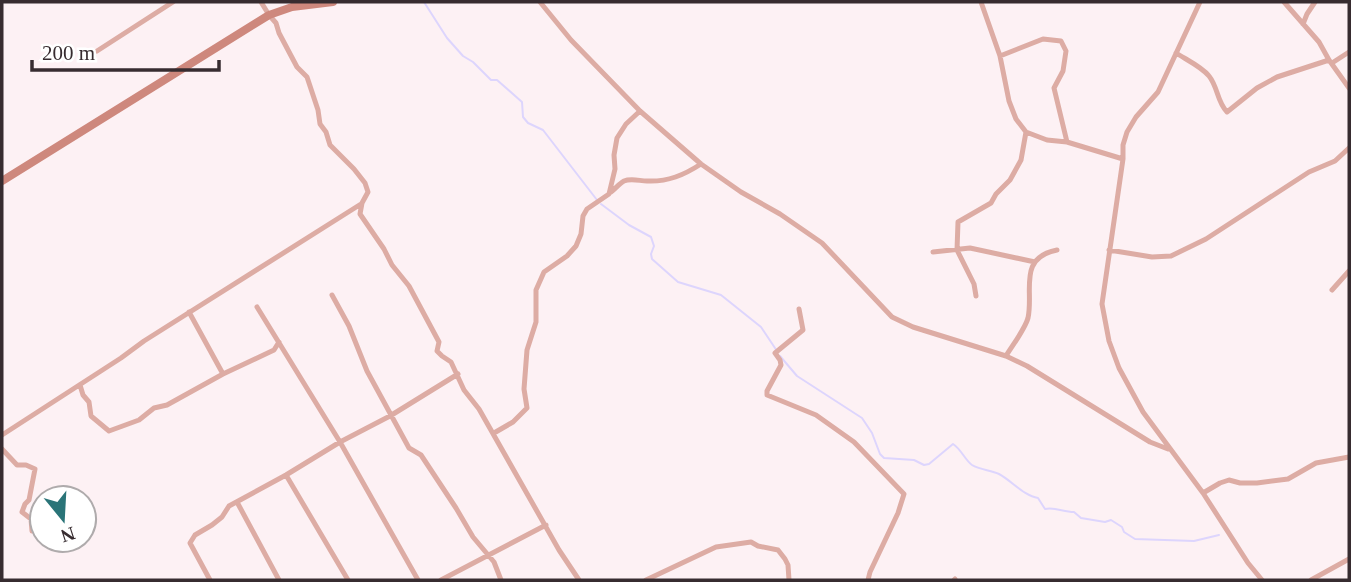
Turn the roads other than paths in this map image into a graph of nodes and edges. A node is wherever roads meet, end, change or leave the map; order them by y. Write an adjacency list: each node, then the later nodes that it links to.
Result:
1 (173, 2): 11 (street)
2 (261, 2): 9 (street)
3 (333, 2): 9 (street)
4 (540, 2): 17 (street)
5 (981, 2): 14 (street)
6 (1200, 2): 13 (street)
7 (1284, 2): 10 (street)
8 (1315, 2): 10 (street)
9 (269, 15): 23 (street); 25 (street)
10 (1303, 24): 15 (street)
11 (97, 51)
12 (1349, 52): 15 (street)
13 (1176, 53): 15 (street); 21 (street)
14 (1000, 56): 18 (street); 19 (street)
15 (1330, 61): 16 (street)
16 (1349, 88)
17 (640, 111): 22 (street); 24 (street)
18 (1026, 132): 19 (street); 26 (street)
19 (1067, 142): 21 (street)
20 (1349, 148): 28 (street)
21 (1123, 159): 28 (street)
22 (701, 164): 24 (street); 39 (street)
23 (2, 181)
24 (609, 194): 44 (street)
25 (362, 203): 37 (street); 41 (street)
26 (957, 250): 29 (street); 30 (street); 34 (street)
27 (1057, 250): 30 (street)
28 (1109, 250): 48 (street)
29 (933, 252)
30 (1035, 262): 39 (street)
31 (1349, 271): 32 (street)
32 (1332, 289)
33 (332, 295): 43 (street)
34 (976, 296)
35 (257, 307): 38 (street)
36 (799, 309): 68 (street)
37 (189, 312): 40 (street); 42 (street)
38 (279, 342): 40 (street); 46 (street)
39 (1006, 356): 48 (street)
40 (223, 374): 42 (street)
41 (458, 374): 43 (street); 44 (street)
42 (80, 385): 45 (street)
43 (390, 416): 46 (street); 57 (street)
44 (494, 433): 56 (street)
45 (2, 435)
46 (340, 442): 50 (street); 62 (street)
47 (2, 449): 51 (street)
48 (1168, 449): 52 (street)
49 (1349, 457): 52 (street)
50 (286, 475): 54 (street); 61 (street)
51 (32, 484)
52 (1203, 493): 69 (street)
53 (28, 501): 55 (street)
54 (237, 502): 59 (street); 60 (street)
55 (28, 517)
56 (546, 525): 57 (street); 65 (street)
57 (488, 555): 63 (street); 64 (street)
58 (1347, 562): 70 (street)
59 (209, 580)
60 (279, 580)
61 (348, 580)
62 (418, 580)
63 (441, 580)
64 (501, 580)
65 (579, 580)
66 (646, 580): 67 (street)
67 (789, 580)
68 (869, 580)
69 (1262, 580)
70 (1311, 580)

